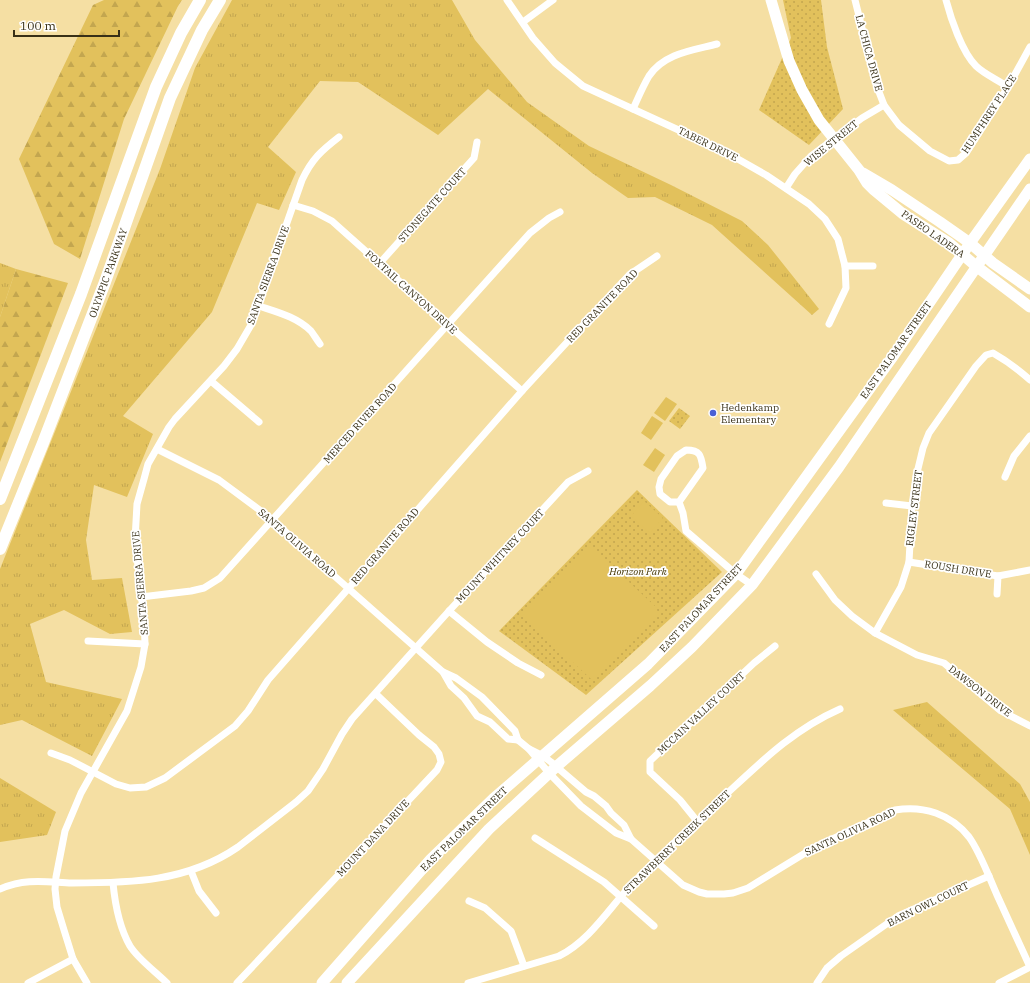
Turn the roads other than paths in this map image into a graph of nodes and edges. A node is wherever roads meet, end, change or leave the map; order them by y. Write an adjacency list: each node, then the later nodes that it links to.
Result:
1 (200, 0): 32 (main road, OLYMPIC PARKWAY)
2 (220, 0): 33 (main road, OLYMPIC PARKWAY)
3 (507, 0): 8 (street, TABER DRIVE)
4 (553, 0): 8 (street)
5 (771, 0): 15 (main road, PASEO LADERA)
6 (855, 0): 12 (street, LA CHICA DRIVE)
7 (946, 0): 11 (street)
8 (523, 22): 13 (street, TABER DRIVE)
9 (718, 44): 13 (street)
10 (1030, 47): 11 (street, HUMPHREY PLACE)
11 (1008, 87): 18 (street, HUMPHREY PLACE)
12 (884, 105): 15 (street, WISE STREET); 18 (street, LA CHICA DRIVE)
13 (633, 109): 20 (street, TABER DRIVE)
14 (339, 137): 22 (street, SANTA SIERRA DRIVE)
15 (834, 139): 19 (main road, PASEO LADERA); 20 (street, WISE STREET)
16 (477, 142): 28 (street, STONEGATE COURT)
17 (1030, 159): 24 (main road, EAST PALOMAR STREET)
18 (958, 160)
19 (859, 170): 24 (main road, PASEO LADERA); 25 (main road, PASEO LADERA)
20 (786, 188): 29 (street, TABER DRIVE)
21 (1030, 189): 26 (main road, EAST PALOMAR STREET)
22 (293, 205): 28 (street, FOXTAIL CANYON DRIVE); 35 (street, SANTA SIERRA DRIVE)
23 (560, 212): 38 (street, MERCED RIVER ROAD)
24 (970, 243): 25 (main road, EAST PALOMAR STREET); 26 (main road, PASEO LADERA)
25 (963, 254): 31 (main road, PASEO LADERA); 56 (main road, EAST PALOMAR STREET)
26 (984, 255): 31 (main road, EAST PALOMAR STREET); 34 (main road, PASEO LADERA)
27 (657, 256): 42 (street, RED GRANITE ROAD)
28 (379, 264): 38 (street, FOXTAIL CANYON DRIVE)
29 (845, 266): 30 (street); 37 (street, TABER DRIVE)
30 (872, 266)
31 (976, 266): 36 (main road, PASEO LADERA); 59 (main road, EAST PALOMAR STREET)
32 (88, 277): 33 (main road); 48 (main road, OLYMPIC PARKWAY)
33 (105, 282): 53 (main road, OLYMPIC PARKWAY)
34 (1030, 289)
35 (258, 306): 39 (street); 40 (street, SANTA SIERRA DRIVE)
36 (1030, 307)
37 (828, 324)
38 (448, 326): 42 (street, FOXTAIL CANYON DRIVE); 52 (street, MERCED RIVER ROAD)
39 (320, 344)
40 (212, 380): 43 (street); 45 (street, SANTA SIERRA DRIVE)
41 (1030, 380): 51 (street, RIGLEY STREET)
42 (522, 390): 60 (street, RED GRANITE ROAD)
43 (259, 422)
44 (1030, 436): 47 (street)
45 (156, 449): 52 (street, SANTA OLIVIA ROAD); 62 (street, SANTA SIERRA DRIVE)
46 (588, 471): 63 (street, MOUNT WHITNEY COURT)
47 (1005, 477)
48 (0, 499)
49 (679, 502): 49 (street); 56 (street)
50 (886, 503): 51 (street)
51 (912, 506): 54 (street, RIGLEY STREET)
52 (273, 520): 60 (street, SANTA OLIVIA ROAD); 62 (street, MERCED RIVER ROAD)
53 (0, 549)
54 (909, 562): 58 (street, ROUSH DRIVE); 64 (street, RIGLEY STREET)
55 (1030, 570): 58 (street, ROUSH DRIVE)
56 (736, 574): 59 (street); 76 (main road, EAST PALOMAR STREET)
57 (816, 574): 64 (street, DAWSON DRIVE)
58 (998, 576): 61 (street)
59 (752, 585): 77 (main road, EAST PALOMAR STREET)
60 (348, 588): 68 (street, SANTA OLIVIA ROAD); 78 (street, RED GRANITE ROAD)
61 (997, 594)
62 (141, 597): 66 (street, SANTA SIERRA DRIVE)
63 (449, 610): 68 (street, MOUNT WHITNEY COURT); 70 (street)
64 (875, 633): 73 (street, DAWSON DRIVE)
65 (88, 641): 66 (street)
66 (145, 644): 78 (street, SANTA SIERRA DRIVE)
67 (775, 646): 79 (street, MCCAIN VALLEY COURT)
68 (416, 648): 69 (street, SANTA OLIVIA ROAD); 71 (street, MOUNT WHITNEY COURT)
69 (443, 672): 74 (street, SANTA OLIVIA ROAD); 74 (street, SANTA OLIVIA ROAD)
70 (541, 675)
71 (376, 694): 83 (street, MOUNT WHITNEY COURT); 98 (street, MOUNT DANA DRIVE)
72 (840, 709): 79 (street, STRAWBERRY CREEK STREET)
73 (1030, 726)
74 (518, 740): 76 (street, SANTA OLIVIA ROAD)
75 (51, 753): 78 (street, RED GRANITE ROAD)
76 (540, 758): 77 (street, SANTA OLIVIA ROAD); 77 (street, SANTA OLIVIA ROAD); 99 (main road, EAST PALOMAR STREET)
77 (553, 769): 81 (street, SANTA OLIVIA ROAD); 81 (street, SANTA OLIVIA ROAD); 100 (main road, EAST PALOMAR STREET)
78 (93, 773): 85 (street, SANTA SIERRA DRIVE)
79 (697, 821): 82 (street, STRAWBERRY CREEK STREET)
80 (535, 838): 88 (street)
81 (631, 839): 82 (street, SANTA OLIVIA ROAD)
82 (655, 860): 84 (street, SANTA OLIVIA ROAD); 88 (street, STRAWBERRY CREEK STREET)
83 (191, 871): 86 (street, MOUNT WHITNEY COURT); 90 (street)
84 (989, 876): 94 (street, SANTA OLIVIA ROAD); 102 (street, BARN OWL COURT)
85 (56, 882): 86 (street, MOUNT WHITNEY COURT); 87 (street, MOUNT WHITNEY COURT); 92 (street, SANTA SIERRA DRIVE)
86 (113, 883): 97 (street)
87 (0, 889)
88 (621, 896): 91 (street); 93 (street, STRAWBERRY CREEK STREET)
89 (469, 901): 93 (street)
90 (216, 913)
91 (654, 926)
92 (73, 959): 95 (street, SANTA SIERRA DRIVE); 96 (street)
93 (524, 966): 101 (street, STRAWBERRY CREEK STREET)
94 (1030, 968): 103 (street)
95 (87, 982)
96 (28, 983)
97 (168, 983)
98 (237, 983)
99 (322, 983)
100 (347, 983)
101 (468, 983)
102 (817, 983)
103 (998, 983)

